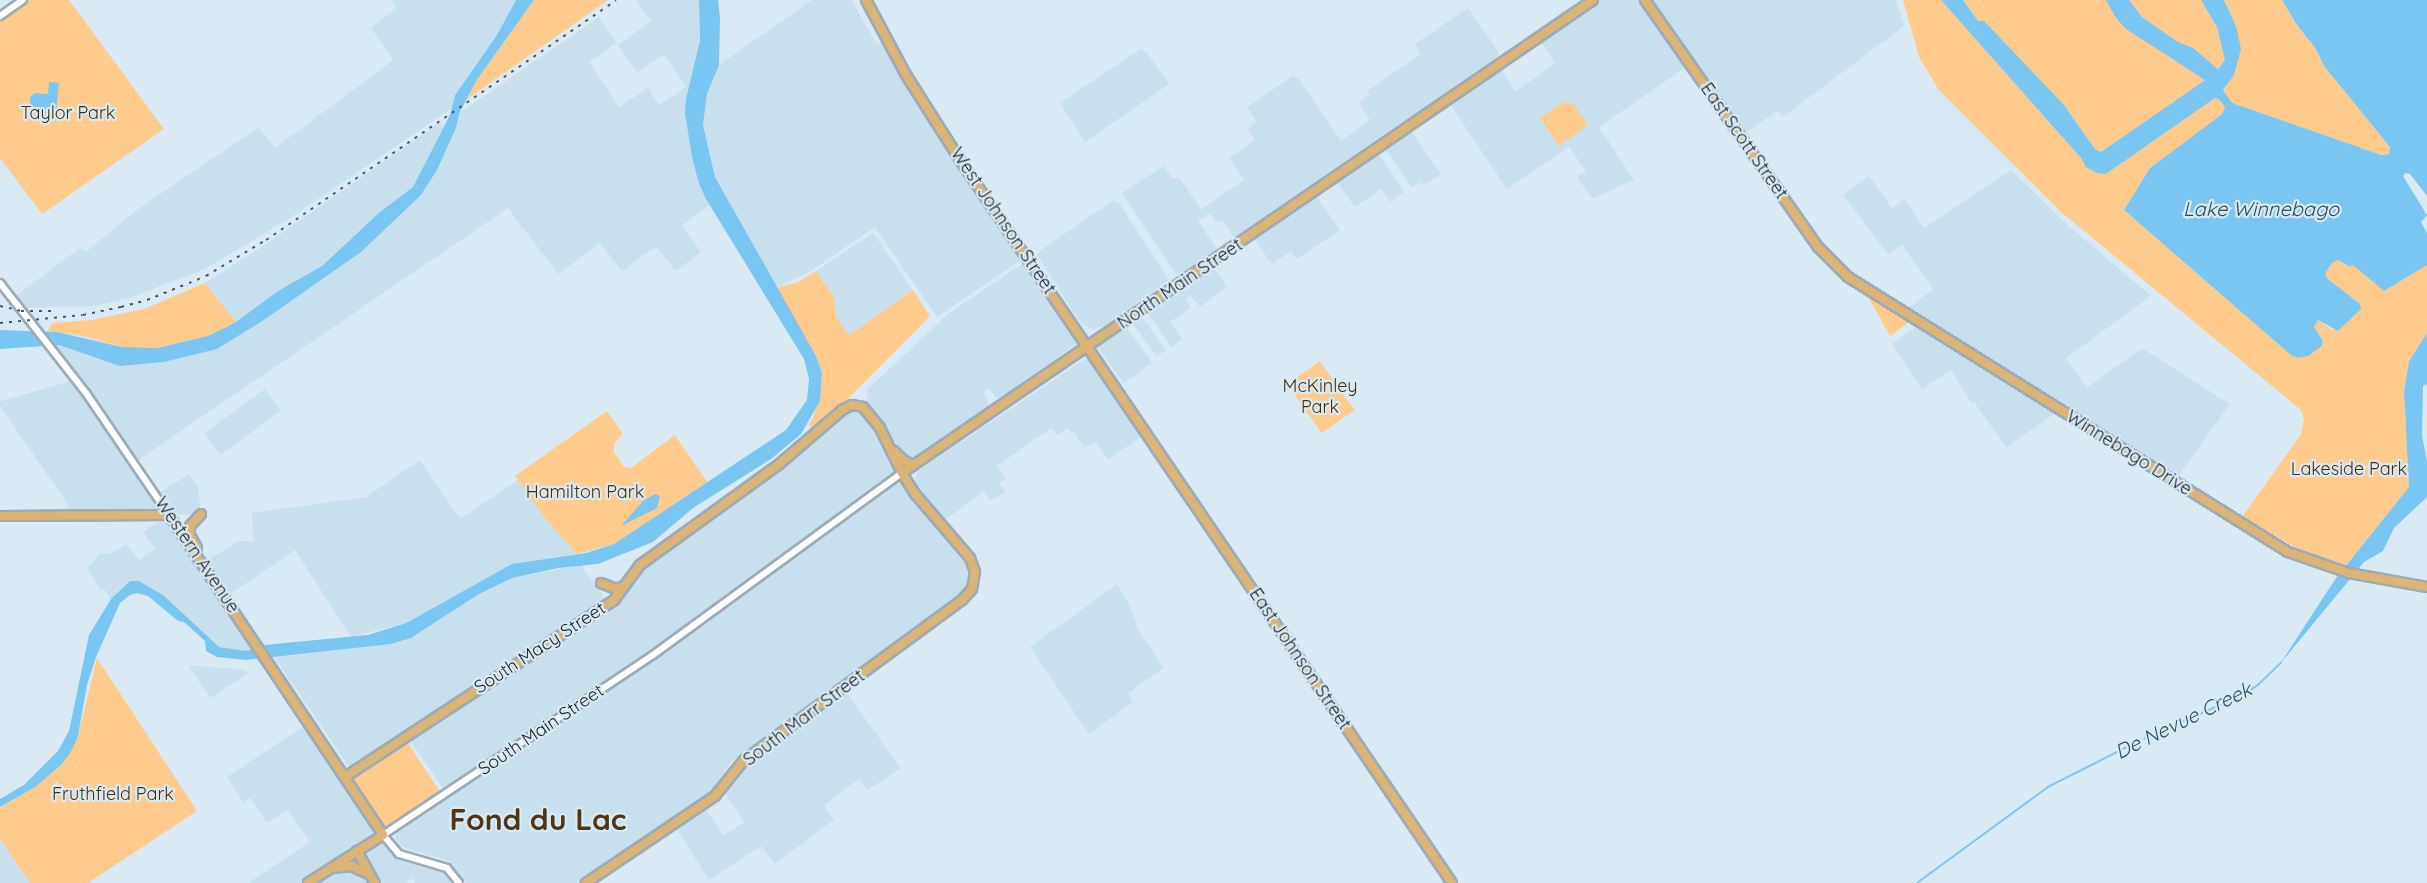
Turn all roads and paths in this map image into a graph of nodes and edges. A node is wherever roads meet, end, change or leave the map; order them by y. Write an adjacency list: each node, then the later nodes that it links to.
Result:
1 (23, 0): 5 (street)
2 (867, 0): 8 (main road, West Johnson Street)
3 (1593, 0): 8 (main road, North Main Street)
4 (1644, 0): 6 (main road, East Scott Street)
5 (0, 16)
6 (1848, 277): 21 (main road, Winnebago Drive)
7 (0, 283): 15 (street, Western Avenue)
8 (1088, 346): 9 (main road, West Johnson Street); 11 (main road, North Main Street)
9 (1147, 436): 31 (main road, East Johnson Street)
10 (888, 443): 11 (main road); 12 (main road); 20 (main road, South Macy Street)
11 (915, 464): 12 (main road, North Main Street); 13 (main road)
12 (902, 473): 13 (main road); 18 (street, North Main Street)
13 (912, 489): 30 (main road, South Marr Street)
14 (201, 514): 17 (main road)
15 (169, 515): 16 (main road); 17 (main road, Western Avenue)
16 (0, 516)
17 (205, 566): 22 (main road, Western Avenue)
18 (769, 571): 23 (street, South Main Street)
19 (601, 584): 20 (main road)
20 (625, 586): 22 (main road, South Macy Street)
21 (2427, 587)
22 (345, 777): 23 (main road, Western Avenue)
23 (383, 835): 24 (main road, South Main Street); 29 (street)
24 (357, 851): 25 (main road, South Main Street); 26 (main road)
25 (328, 870): 26 (main road); 27 (main road, South Main Street)
26 (369, 874): 28 (main road)
27 (309, 883)
28 (375, 883)
29 (459, 883)
30 (586, 883)
31 (1452, 883)

